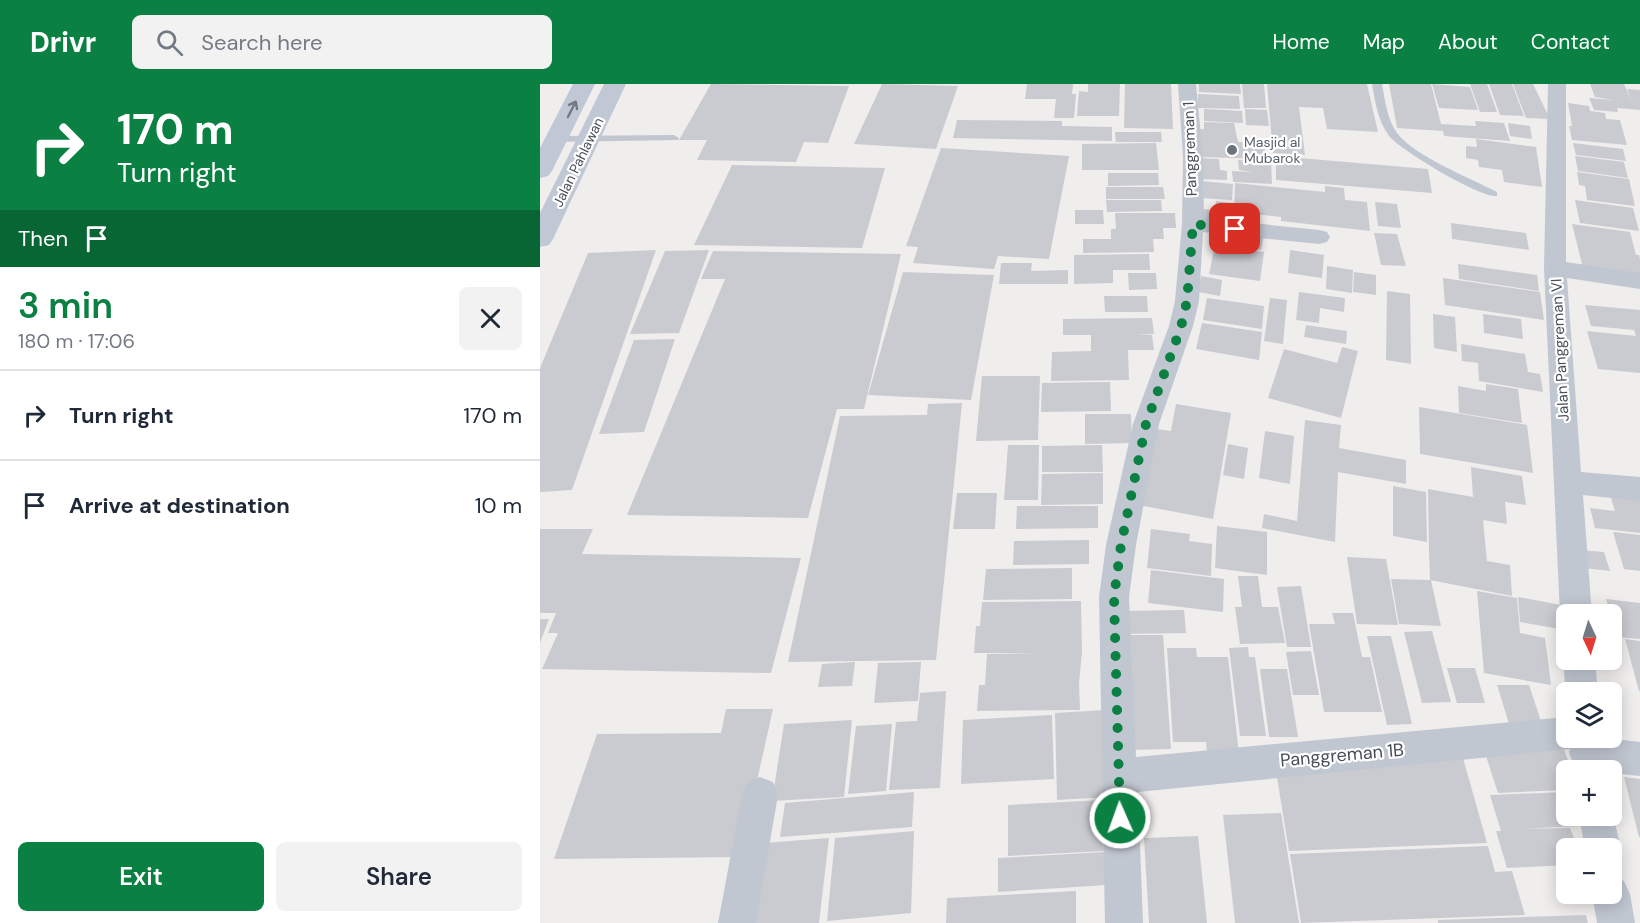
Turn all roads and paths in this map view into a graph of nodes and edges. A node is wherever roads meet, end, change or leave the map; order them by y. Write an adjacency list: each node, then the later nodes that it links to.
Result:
1 (584, 84): 8 (main road, Jalan Pahlawan, one-way to 1)
2 (615, 84): 6 (main road, Jalan Pahlawan)
3 (1187, 84): 11 (street, Panggreman 1)
4 (1377, 84): 10 (lane)
5 (1557, 84): 14 (street, Jalan Panggreman VI)
6 (590, 138): 7 (lane); 8 (lane); 13 (main road, Jalan Pahlawan)
7 (674, 138)
8 (556, 139): 9 (main road, Jalan Pahlawan)
9 (542, 165)
10 (1493, 194)
11 (1193, 224): 12 (street); 21 (street, Panggreman 1)
12 (1319, 237)
13 (540, 239)
14 (1555, 268): 15 (street); 16 (street, Jalan Panggreman VI)
15 (1640, 281)
16 (1568, 482): 17 (street); 18 (street, Jalan Panggreman VI)
17 (1640, 489)
18 (1575, 604)
19 (1581, 749): 20 (street, Panggreman 1B); 21 (street, Panggreman 1B)
20 (1640, 759)
21 (1118, 776): 25 (street, Panggreman 1)
22 (760, 795): 24 (street)
23 (1613, 904): 26 (street)
24 (737, 923)
25 (1124, 923)
26 (1616, 923)

